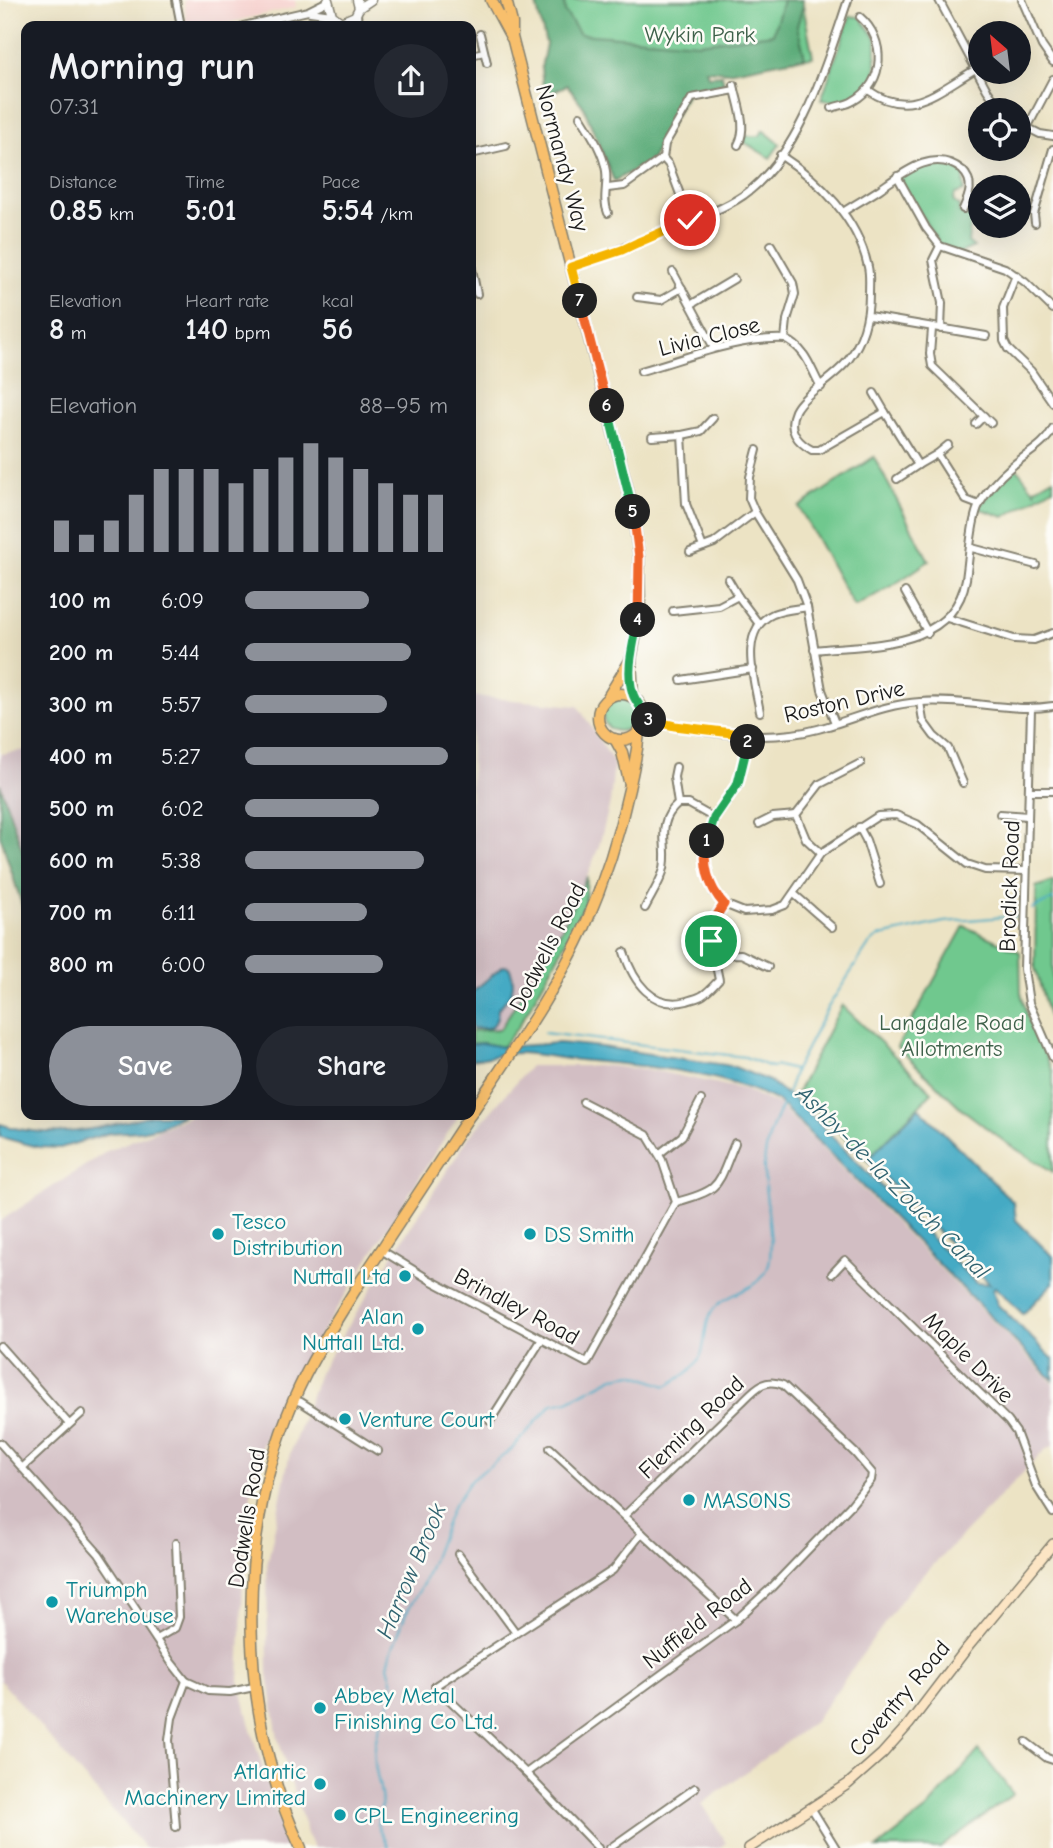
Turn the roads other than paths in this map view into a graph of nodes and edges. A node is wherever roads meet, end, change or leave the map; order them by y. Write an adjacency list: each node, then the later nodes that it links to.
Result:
1 (176, 0): 13 (street)
2 (371, 0): 9 (street)
3 (491, 0): 17 (main road, Normandy Way)
4 (506, 0): 17 (main road, Normandy Way)
5 (848, 0): 35 (street)
6 (939, 0): 20 (street)
7 (1022, 0): 21 (street)
8 (328, 1): 10 (street); 11 (street)
9 (358, 7)
10 (308, 11): 11 (street); 14 (street)
11 (332, 15): 15 (street)
12 (860, 17): 25 (street)
13 (180, 21)
14 (265, 21)
15 (340, 21)
16 (480, 34): 18 (street)
17 (512, 37): 46 (main road, Normandy Way)
18 (484, 52): 19 (street); 22 (street)
19 (476, 54)
20 (968, 54)
21 (1053, 62)
22 (487, 63)
23 (968, 73): 25 (street)
24 (1053, 79): 28 (street)
25 (868, 90): 26 (street)
26 (832, 108)
27 (580, 116): 38 (street)
28 (1031, 120)
29 (1031, 129): 30 (street)
30 (1053, 136)
31 (738, 145): 36 (street)
32 (506, 146): 34 (street)
33 (1053, 149): 43 (street)
34 (476, 153)
35 (780, 155): 40 (street); 42 (street)
36 (663, 158): 38 (street); 42 (street)
37 (897, 176): 39 (street); 40 (street); 45 (street)
38 (608, 188): 41 (street)
39 (963, 209)
40 (843, 212): 56 (street)
41 (608, 213)
42 (690, 220): 46 (street)
43 (1035, 223)
44 (771, 245): 60 (street)
45 (940, 246): 48 (street); 58 (street)
46 (571, 267): 95 (main road, Normandy Way)
47 (673, 272): 50 (street)
48 (1016, 275): 55 (street); 65 (street)
49 (734, 279): 54 (street)
50 (682, 288): 53 (street); 54 (street)
51 (476, 289): 52 (street)
52 (477, 294)
53 (637, 297)
54 (692, 304): 61 (street)
55 (1053, 309)
56 (869, 316): 57 (street); 63 (street)
57 (932, 328): 58 (street); 67 (street)
58 (941, 329): 59 (street)
59 (986, 336)
60 (785, 339): 61 (street, Livia Close); 63 (street)
61 (713, 348): 62 (street, Livia Close)
62 (640, 371)
63 (821, 387): 66 (street)
64 (874, 393): 66 (street)
65 (1053, 403)
66 (885, 412): 77 (street)
67 (984, 416): 69 (street); 70 (street)
68 (713, 418): 72 (street)
69 (991, 423)
70 (976, 424)
71 (1053, 428): 79 (street)
72 (682, 435): 73 (street); 81 (street)
73 (652, 437)
74 (948, 445): 76 (street)
75 (757, 450): 80 (street)
76 (937, 454): 77 (street); 79 (street)
77 (918, 465): 78 (street)
78 (897, 479)
79 (979, 505): 82 (street)
80 (755, 512): 81 (street); 88 (street)
81 (703, 547): 83 (street)
82 (972, 548): 84 (street); 90 (street)
83 (690, 552)
84 (1036, 565)
85 (728, 579): 87 (street)
86 (905, 592): 92 (street)
87 (738, 596): 89 (street); 91 (street)
88 (807, 607): 91 (street); 94 (street)
89 (673, 611)
90 (947, 618): 92 (street); 93 (street)
91 (759, 624): 96 (street)
92 (928, 633): 94 (street)
93 (1053, 633)
94 (814, 650): 105 (street)
95 (631, 659): 98 (main road, Normandy Way); 99 (main road, Normandy Way)
96 (753, 669): 97 (street); 103 (street)
97 (681, 680)
98 (633, 696): 99 (main road); 104 (main road)
99 (607, 698): 108 (main road)
100 (920, 702): 102 (street, Roston Drive); 105 (street, Roston Drive); 111 (street)
101 (1053, 706): 102 (street, Roston Drive)
102 (1031, 709): 113 (street, Brodick Road)
103 (760, 712)
104 (644, 719): 106 (main road); 107 (street, Roston Drive)
105 (835, 723): 107 (street, Roston Drive)
106 (639, 731): 108 (main road); 112 (main road, Dodwells Road)
107 (748, 735): 119 (street)
108 (615, 739): 112 (main road, Dodwells Road)
109 (861, 763): 117 (street)
110 (676, 767): 115 (street)
111 (963, 783)
112 (629, 785): 135 (main road, Dodwells Road)
113 (1030, 791): 114 (street); 118 (street, Brodick Road)
114 (1053, 792)
115 (678, 804): 119 (street); 127 (street)
116 (1000, 814): 118 (street)
117 (796, 815): 120 (street); 122 (street)
118 (1028, 816): 123 (street, Brodick Road)
119 (714, 818): 126 (street)
120 (759, 824)
121 (859, 827): 122 (street); 123 (street); 124 (street)
122 (821, 853): 125 (street)
123 (1026, 871): 132 (street, Brodick Road)
124 (880, 884)
125 (794, 894): 126 (street); 128 (street)
126 (724, 904): 130 (street)
127 (645, 908)
128 (832, 927)
129 (624, 952): 130 (street)
130 (715, 955): 131 (street)
131 (768, 967)
132 (1053, 1058)
133 (701, 1100): 138 (street)
134 (583, 1102): 138 (street)
135 (476, 1105)
136 (466, 1120): 140 (main road, Dodwells Road)
137 (735, 1143): 139 (street)
138 (659, 1154): 139 (street)
139 (676, 1202): 142 (street, Brindley Road)
140 (381, 1250): 142 (street, Brindley Road); 144 (main road, Dodwells Road)
141 (832, 1273): 153 (street, Maple Drive)
142 (542, 1339): 146 (street)
143 (0, 1346): 147 (street)
144 (294, 1400): 150 (street); 163 (main road, Dodwells Road)
145 (82, 1413): 147 (street)
146 (490, 1421)
147 (69, 1424): 151 (street)
148 (0, 1443): 151 (street)
149 (550, 1448): 154 (street)
150 (378, 1451)
151 (22, 1468): 161 (street)
152 (872, 1480): 154 (street, Fleming Road); 159 (street, Nuffield Road)
153 (1053, 1513)
154 (624, 1517): 155 (street)
155 (642, 1533): 159 (street); 160 (street)
156 (176, 1544): 161 (street)
157 (1053, 1544): 168 (main road, Coventry Road)
158 (458, 1554): 160 (street)
159 (736, 1620): 166 (street, Nuffield Road)
160 (516, 1633): 166 (street)
161 (156, 1639): 162 (street)
162 (186, 1681): 163 (street); 169 (street)
163 (254, 1687): 170 (main road, Dodwells Road)
164 (1026, 1742): 165 (street)
165 (1053, 1760)
166 (526, 1773): 171 (street)
167 (695, 1788): 172 (street)
168 (812, 1809): 173 (main road, Coventry Road); 174 (street)
169 (177, 1827)
170 (301, 1848)
171 (598, 1848)
172 (610, 1848)
173 (749, 1848)
174 (836, 1848)

